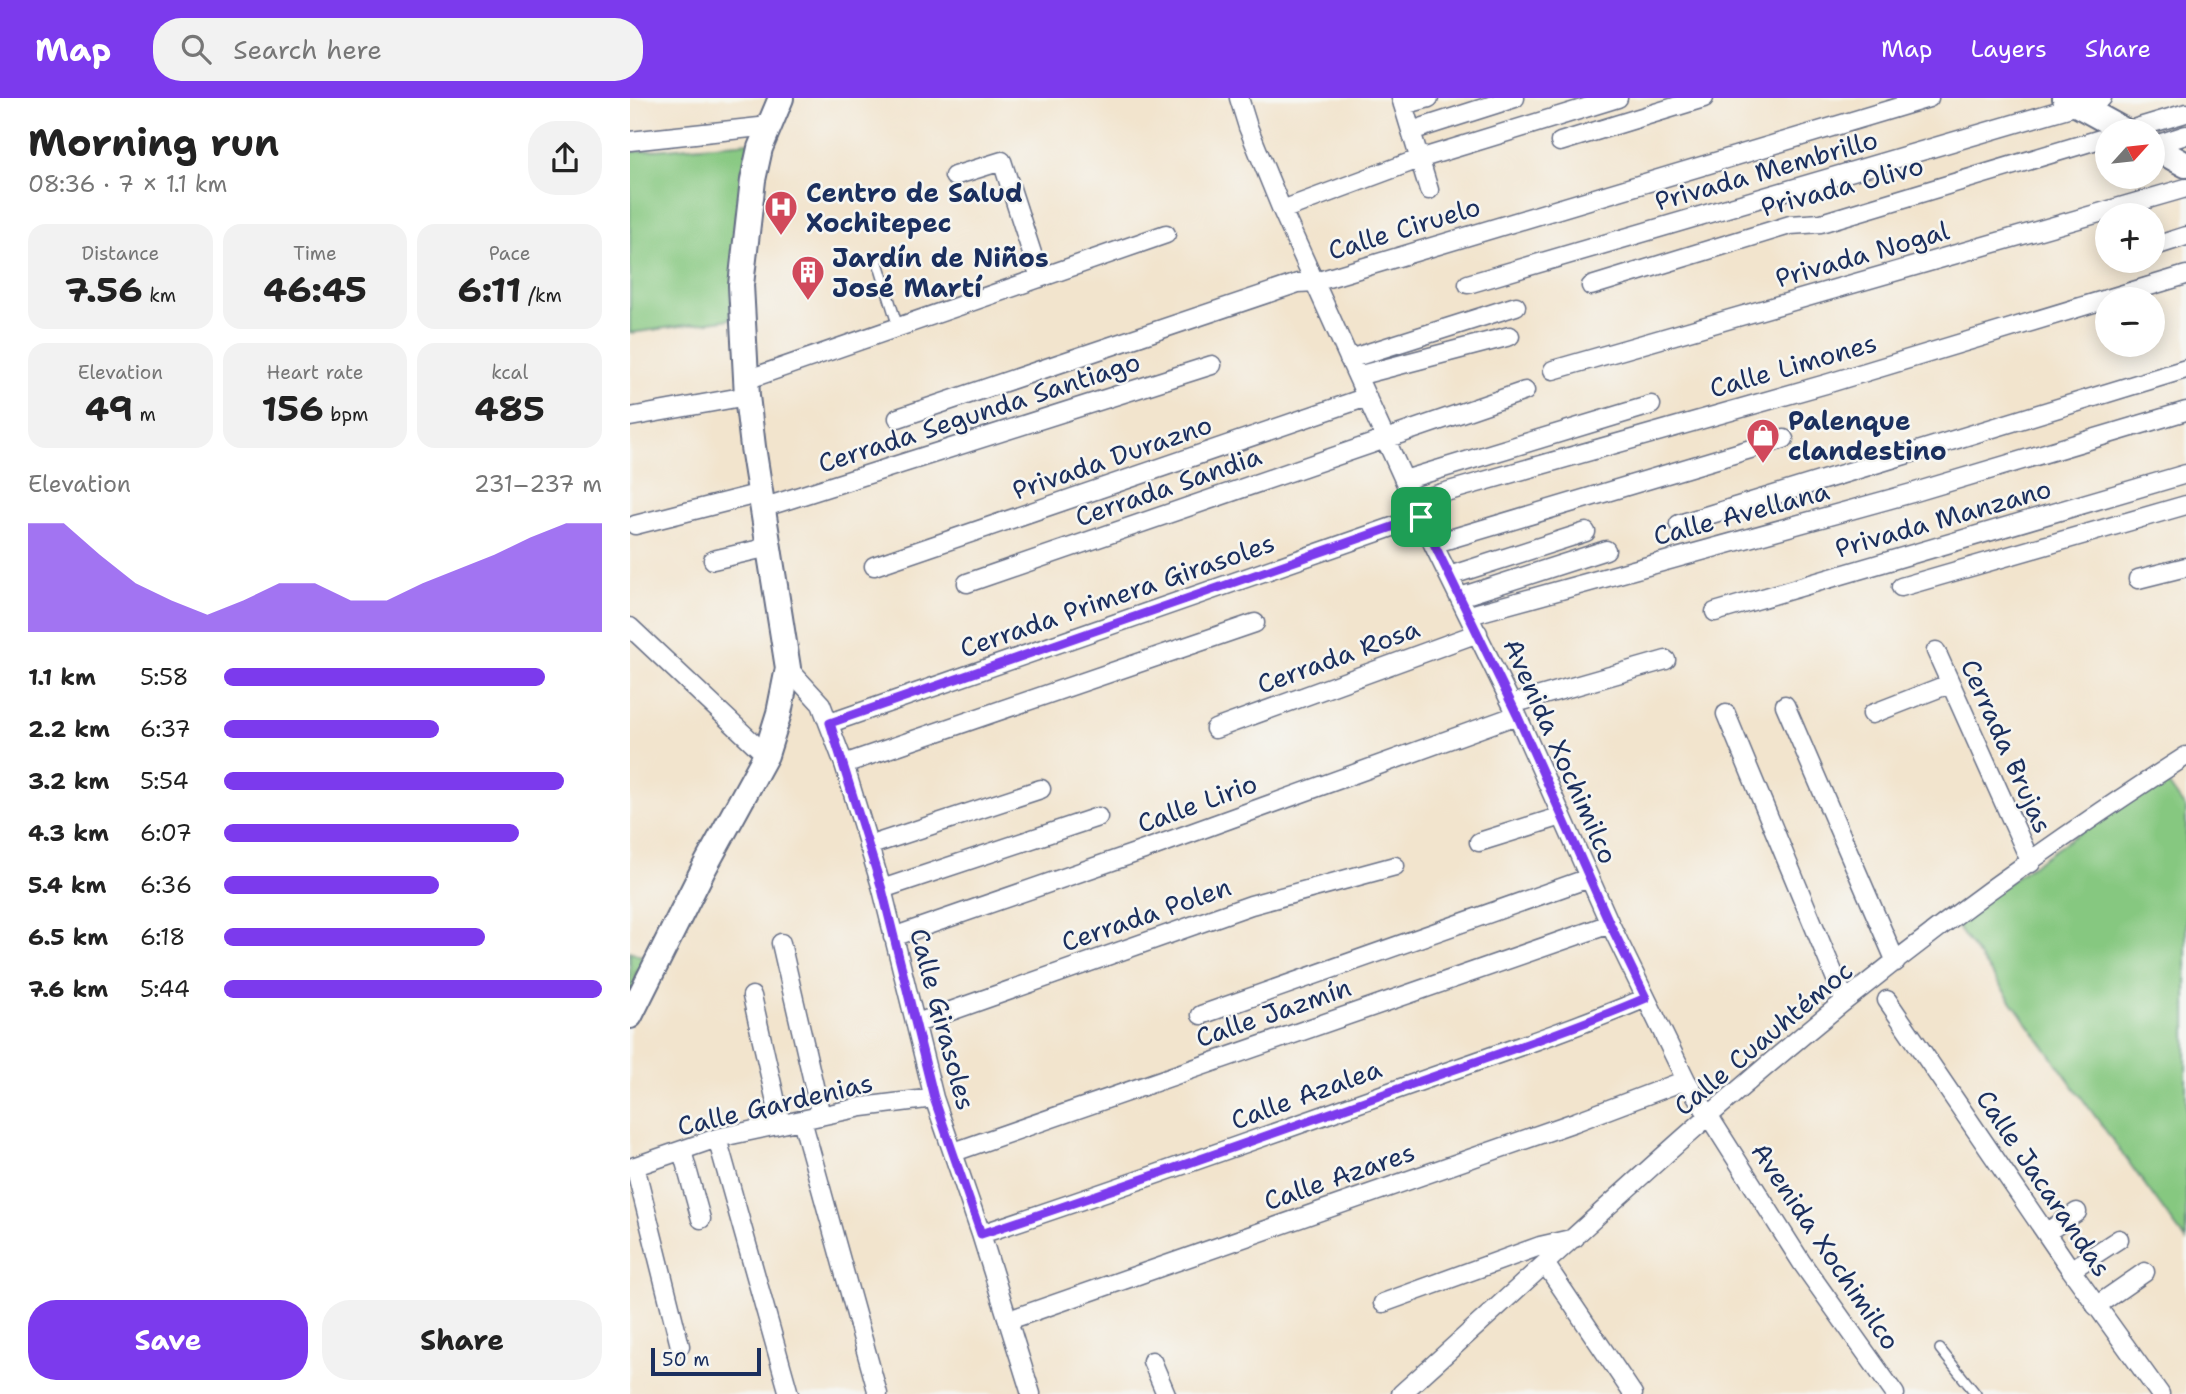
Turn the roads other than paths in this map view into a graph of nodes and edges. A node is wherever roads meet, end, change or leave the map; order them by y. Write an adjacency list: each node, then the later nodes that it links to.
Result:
1 (781, 98): 14 (street)
2 (1239, 98): 27 (street, Avenida Xochimilco)
3 (1429, 98): 9 (street)
4 (1515, 98): 15 (street)
5 (1618, 98): 22 (street)
6 (1704, 98): 19 (street)
7 (1929, 98): 34 (street, Calle Ciruelo)
8 (2102, 98): 10 (street, Privada Membrillo)
9 (1402, 102): 15 (street)
10 (2072, 102): 12 (street); 35 (street, Privada Membrillo)
11 (2186, 113): 13 (street)
12 (2103, 119)
13 (2165, 119)
14 (769, 126): 17 (street); 45 (street)
15 (1411, 131): 22 (street)
16 (2186, 135): 20 (street)
17 (630, 141)
18 (2095, 141): 36 (street, Privada Olivo)
19 (1560, 142)
20 (2165, 142)
21 (2165, 153): 23 (street)
22 (1419, 159): 26 (street); 27 (street)
23 (2186, 164)
24 (954, 176): 33 (street)
25 (2186, 188): 43 (street, Privada Nogal)
26 (1429, 190)
27 (1282, 210): 34 (street, Avenida Xochimilco)
28 (1166, 234): 33 (street)
29 (2186, 236): 30 (street)
30 (2165, 243)
31 (877, 259): 38 (lane)
32 (2186, 275): 58 (street, Calle Limones)
33 (1040, 278): 38 (street)
34 (1315, 282): 40 (street, Avenida Xochimilco); 51 (street, Calle Ciruelo)
35 (1468, 285)
36 (1591, 286)
37 (1516, 306): 40 (street)
38 (898, 327): 45 (street)
39 (1510, 336): 44 (street)
40 (1349, 359): 44 (street, Avenida Xochimilco)
41 (1212, 365): 56 (street, Cerrada Segunda Santiago)
42 (2186, 369): 59 (street)
43 (1553, 370)
44 (1357, 376): 47 (street, Avenida Xochimilco)
45 (746, 388): 50 (street); 56 (street)
46 (1525, 391): 52 (street, Cerrada Sandia)
47 (1367, 397): 52 (street, Avenida Xochimilco); 66 (street, Privada Durazno)
48 (1651, 405): 55 (street)
49 (2186, 411): 74 (street, Calle Avellana)
50 (630, 417)
51 (898, 418)
52 (1386, 439): 55 (street, Avenida Xochimilco); 70 (street, Cerrada Sandia)
53 (1784, 439): 62 (street)
54 (2186, 474): 73 (street, Privada Manzano)
55 (1404, 480): 58 (street, Avenida Xochimilco)
56 (762, 500): 60 (street, Cerrada Segunda Santiago); 63 (street)
57 (2186, 505): 71 (street)
58 (1418, 509): 62 (street, Avenida Xochimilco); 86 (street, Cerrada Primera Girasoles)
59 (1679, 524)
60 (635, 526)
61 (1586, 532): 68 (street)
62 (1433, 544): 68 (street, Avenida Xochimilco)
63 (769, 547): 65 (street); 80 (street)
64 (1606, 550): 72 (street)
65 (713, 560)
66 (874, 566)
67 (2186, 567): 69 (street)
68 (1449, 576): 72 (street, Avenida Xochimilco)
69 (2138, 579)
70 (967, 583)
71 (1900, 587)
72 (1460, 597): 74 (street, Avenida Xochimilco)
73 (1715, 612)
74 (1470, 615): 77 (street, Avenida Xochimilco)
75 (1255, 624): 90 (street)
76 (630, 627): 88 (street)
77 (1478, 633): 83 (street, Avenida Xochimilco); 87 (street, Cerrada Rosa)
78 (1936, 651): 81 (street, Cerrada Brujas)
79 (1667, 660): 83 (street, Calle Lirio)
80 (788, 668): 86 (street, Calle Girasoles); 88 (street)
81 (1949, 684): 85 (street); 96 (street, Cerrada Brujas)
82 (1785, 705): 103 (street)
83 (1515, 710): 92 (street, Avenida Xochimilco); 101 (street, Calle Lirio)
84 (1726, 714): 107 (street)
85 (1872, 714)
86 (830, 723): 90 (street, Calle Girasoles)
87 (1215, 729)
88 (766, 755): 109 (street)
89 (2186, 756): 96 (street, Calle Cuauhtémoc)
90 (844, 764): 95 (street, Calle Girasoles)
91 (1041, 789): 95 (street)
92 (1562, 816): 94 (street); 98 (street, Avenida Xochimilco)
93 (1098, 817): 99 (street)
94 (1479, 842)
95 (867, 845): 99 (street, Calle Girasoles)
96 (2031, 863): 103 (street, Calle Cuauhtémoc)
97 (1395, 866): 110 (street, Cerrada Polen)
98 (1589, 878): 100 (street, Avenida Xochimilco); 108 (street)
99 (882, 889): 101 (street, Calle Girasoles)
100 (1610, 924): 105 (street, Avenida Xochimilco); 119 (street, Calle Jazmín)
101 (894, 937): 110 (street, Calle Girasoles)
102 (781, 943): 113 (street)
103 (1896, 962): 107 (street, Calle Cuauhtémoc)
104 (752, 996): 116 (street)
105 (1646, 998): 111 (street, Avenida Xochimilco); 124 (street, Calle Azalea)
106 (1887, 1000): 123 (street, Calle Jacarandas)
107 (1845, 1001): 114 (street, Calle Cuauhtémoc)
108 (1201, 1015)
109 (630, 1016)
110 (917, 1023): 112 (street, Calle Girasoles)
111 (1686, 1080): 114 (street, Avenida Xochimilco); 132 (street, Calle Azares)
112 (934, 1098): 113 (street, Calle Gardenias); 119 (street, Calle Girasoles)
113 (821, 1116): 115 (street, Calle Gardenias)
114 (1708, 1118): 125 (street, Calle Cuauhtémoc); 142 (street, Avenida Xochimilco)
115 (802, 1120): 116 (street, Calle Gardenias); 137 (street)
116 (781, 1124): 117 (street, Calle Gardenias)
117 (717, 1138): 118 (street, Calle Gardenias); 136 (street)
118 (682, 1151): 120 (street, Calle Gardenias); 122 (street)
119 (954, 1152): 124 (street, Calle Girasoles)
120 (633, 1167): 133 (street)
121 (2077, 1212): 123 (street)
122 (701, 1219)
123 (2046, 1232): 128 (street, Calle Jacarandas)
124 (981, 1234): 132 (street, Calle Girasoles)
125 (1575, 1238): 127 (street, Calle Cuauhtémoc); 130 (street)
126 (2119, 1239): 128 (street)
127 (1546, 1265): 140 (street, Calle Cuauhtémoc); 141 (street)
128 (2071, 1270): 131 (street, Calle Jacarandas)
129 (2145, 1272): 131 (street)
130 (1383, 1303)
131 (2096, 1306): 144 (street, Calle Jacarandas)
132 (1009, 1320): 138 (street, Calle Girasoles)
133 (680, 1346)
134 (1940, 1349): 143 (lane)
135 (1152, 1361): 139 (street)
136 (789, 1394)
137 (878, 1394)
138 (1031, 1394)
139 (1166, 1394)
140 (1401, 1394)
141 (1633, 1394)
142 (1895, 1394)
143 (1976, 1394)
144 (2160, 1394)

